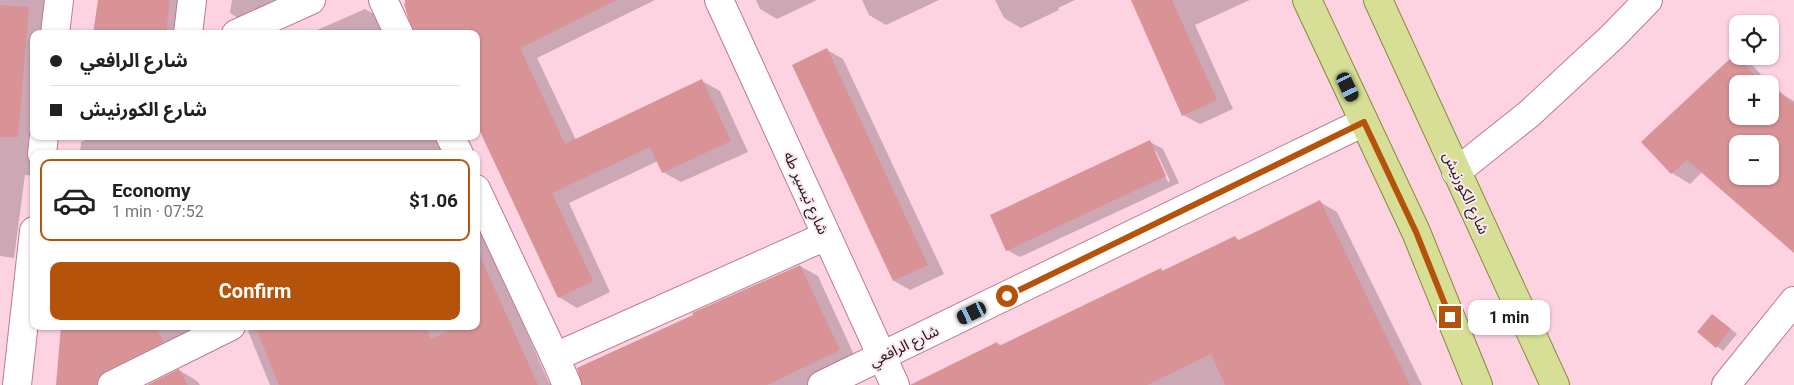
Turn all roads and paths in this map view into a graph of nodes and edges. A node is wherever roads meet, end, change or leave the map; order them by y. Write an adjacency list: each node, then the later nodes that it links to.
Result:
1 (59, 0): 9 (street)
2 (192, 0): 10 (street)
3 (311, 0): 11 (street)
4 (383, 0): 12 (street)
5 (719, 0): 16 (street, شارع تيسير طه)
6 (1307, 0): 13 (main road)
7 (1378, 0): 14 (main road, شارع الكورنيش)
8 (1648, 0): 14 (street)
9 (55, 30)
10 (188, 30)
11 (245, 30)
12 (397, 30)
13 (1364, 122): 20 (street, شارع الرافعي); 27 (main road)
14 (1456, 172): 28 (main road, شارع الكورنيش)
15 (480, 203): 21 (street)
16 (826, 236): 20 (street, شارع تيسير طه); 21 (street)
17 (30, 267): 22 (street)
18 (1794, 301): 29 (street)
19 (223, 330): 23 (street)
20 (882, 356): 25 (street, شارع الرافعي); 26 (street, شارع تيسير طه)
21 (555, 357): 24 (street)
22 (17, 385)
23 (112, 385)
24 (567, 385)
25 (822, 385)
26 (895, 385)
27 (1478, 385)
28 (1555, 385)
29 (1726, 385)

